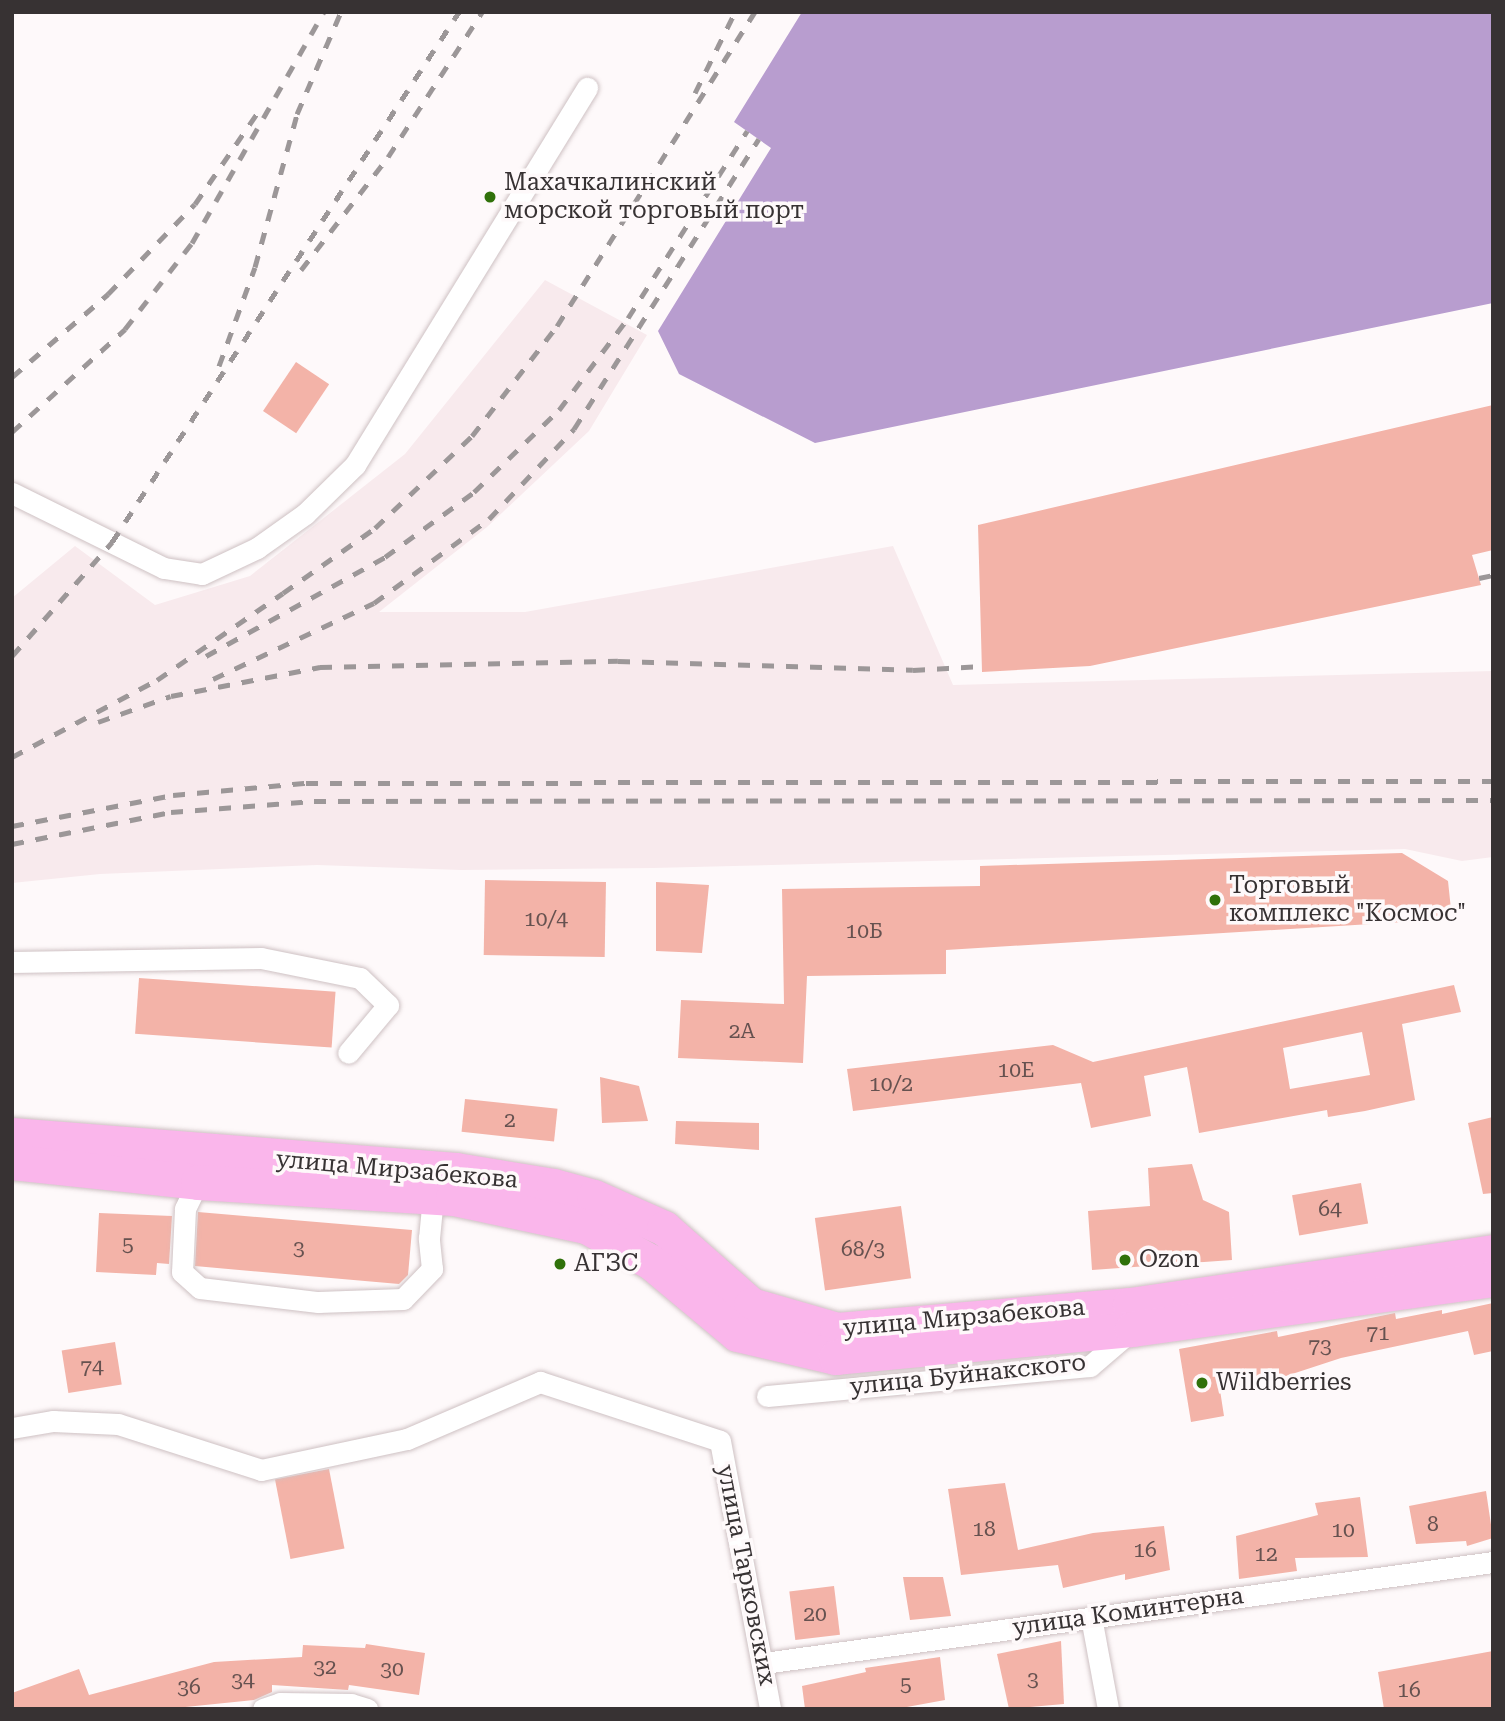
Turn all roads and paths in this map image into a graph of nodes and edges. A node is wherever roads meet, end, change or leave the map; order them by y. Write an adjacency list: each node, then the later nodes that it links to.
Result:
1 (587, 88): 2 (street)
2 (12, 493)
3 (12, 961): 4 (street)
4 (348, 1053)
5 (12, 1135): 11 (main road, улица Мирзабекова)
6 (12, 1162): 7 (main road, улица Мирзабекова)
7 (198, 1182): 8 (main road, улица Мирзабекова); 8 (street)
8 (433, 1197): 11 (main road, улица Мирзабекова)
9 (1493, 1252): 11 (main road, улица Мирзабекова)
10 (1493, 1279): 11 (main road, улица Мирзабекова)
11 (1131, 1317): 12 (street, улица Буйнакского)
12 (767, 1396)
13 (12, 1428): 16 (street, улица Тарковских)
14 (1493, 1562): 15 (street, улица Коминтерна)
15 (1091, 1617): 16 (street, улица Коминтерна); 20 (street)
16 (764, 1663): 19 (street, улица Тарковских)
17 (263, 1709): 18 (street)
18 (367, 1709)
19 (770, 1709)
20 (1108, 1709)

